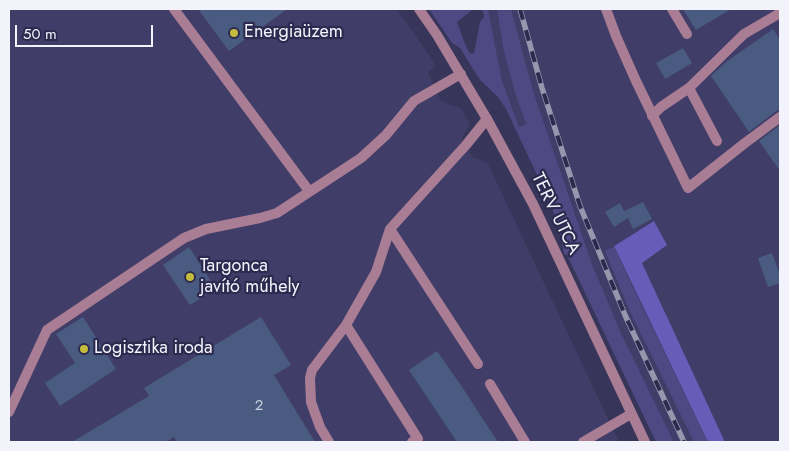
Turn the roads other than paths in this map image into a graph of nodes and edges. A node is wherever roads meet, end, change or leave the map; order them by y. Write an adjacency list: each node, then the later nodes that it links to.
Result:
1 (174, 9): 13 (street)
2 (420, 9): 7 (street, TERV UTCA)
3 (606, 9): 9 (street)
4 (672, 9): 6 (street)
5 (779, 16): 8 (street)
6 (687, 34)
7 (461, 74): 11 (street, TERV UTCA); 13 (street)
8 (689, 88): 9 (street); 12 (street)
9 (652, 116): 10 (street)
10 (780, 117)
11 (487, 119): 14 (street); 19 (street, TERV UTCA)
12 (717, 142)
13 (309, 191): 18 (street)
14 (390, 229): 15 (street); 16 (street)
15 (346, 325): 20 (street); 21 (street)
16 (478, 364)
17 (490, 384): 22 (street)
18 (9, 412)
19 (631, 414): 23 (street); 24 (street, TERV UTCA)
20 (329, 442)
21 (412, 442)
22 (525, 442)
23 (583, 442)
24 (645, 442)

